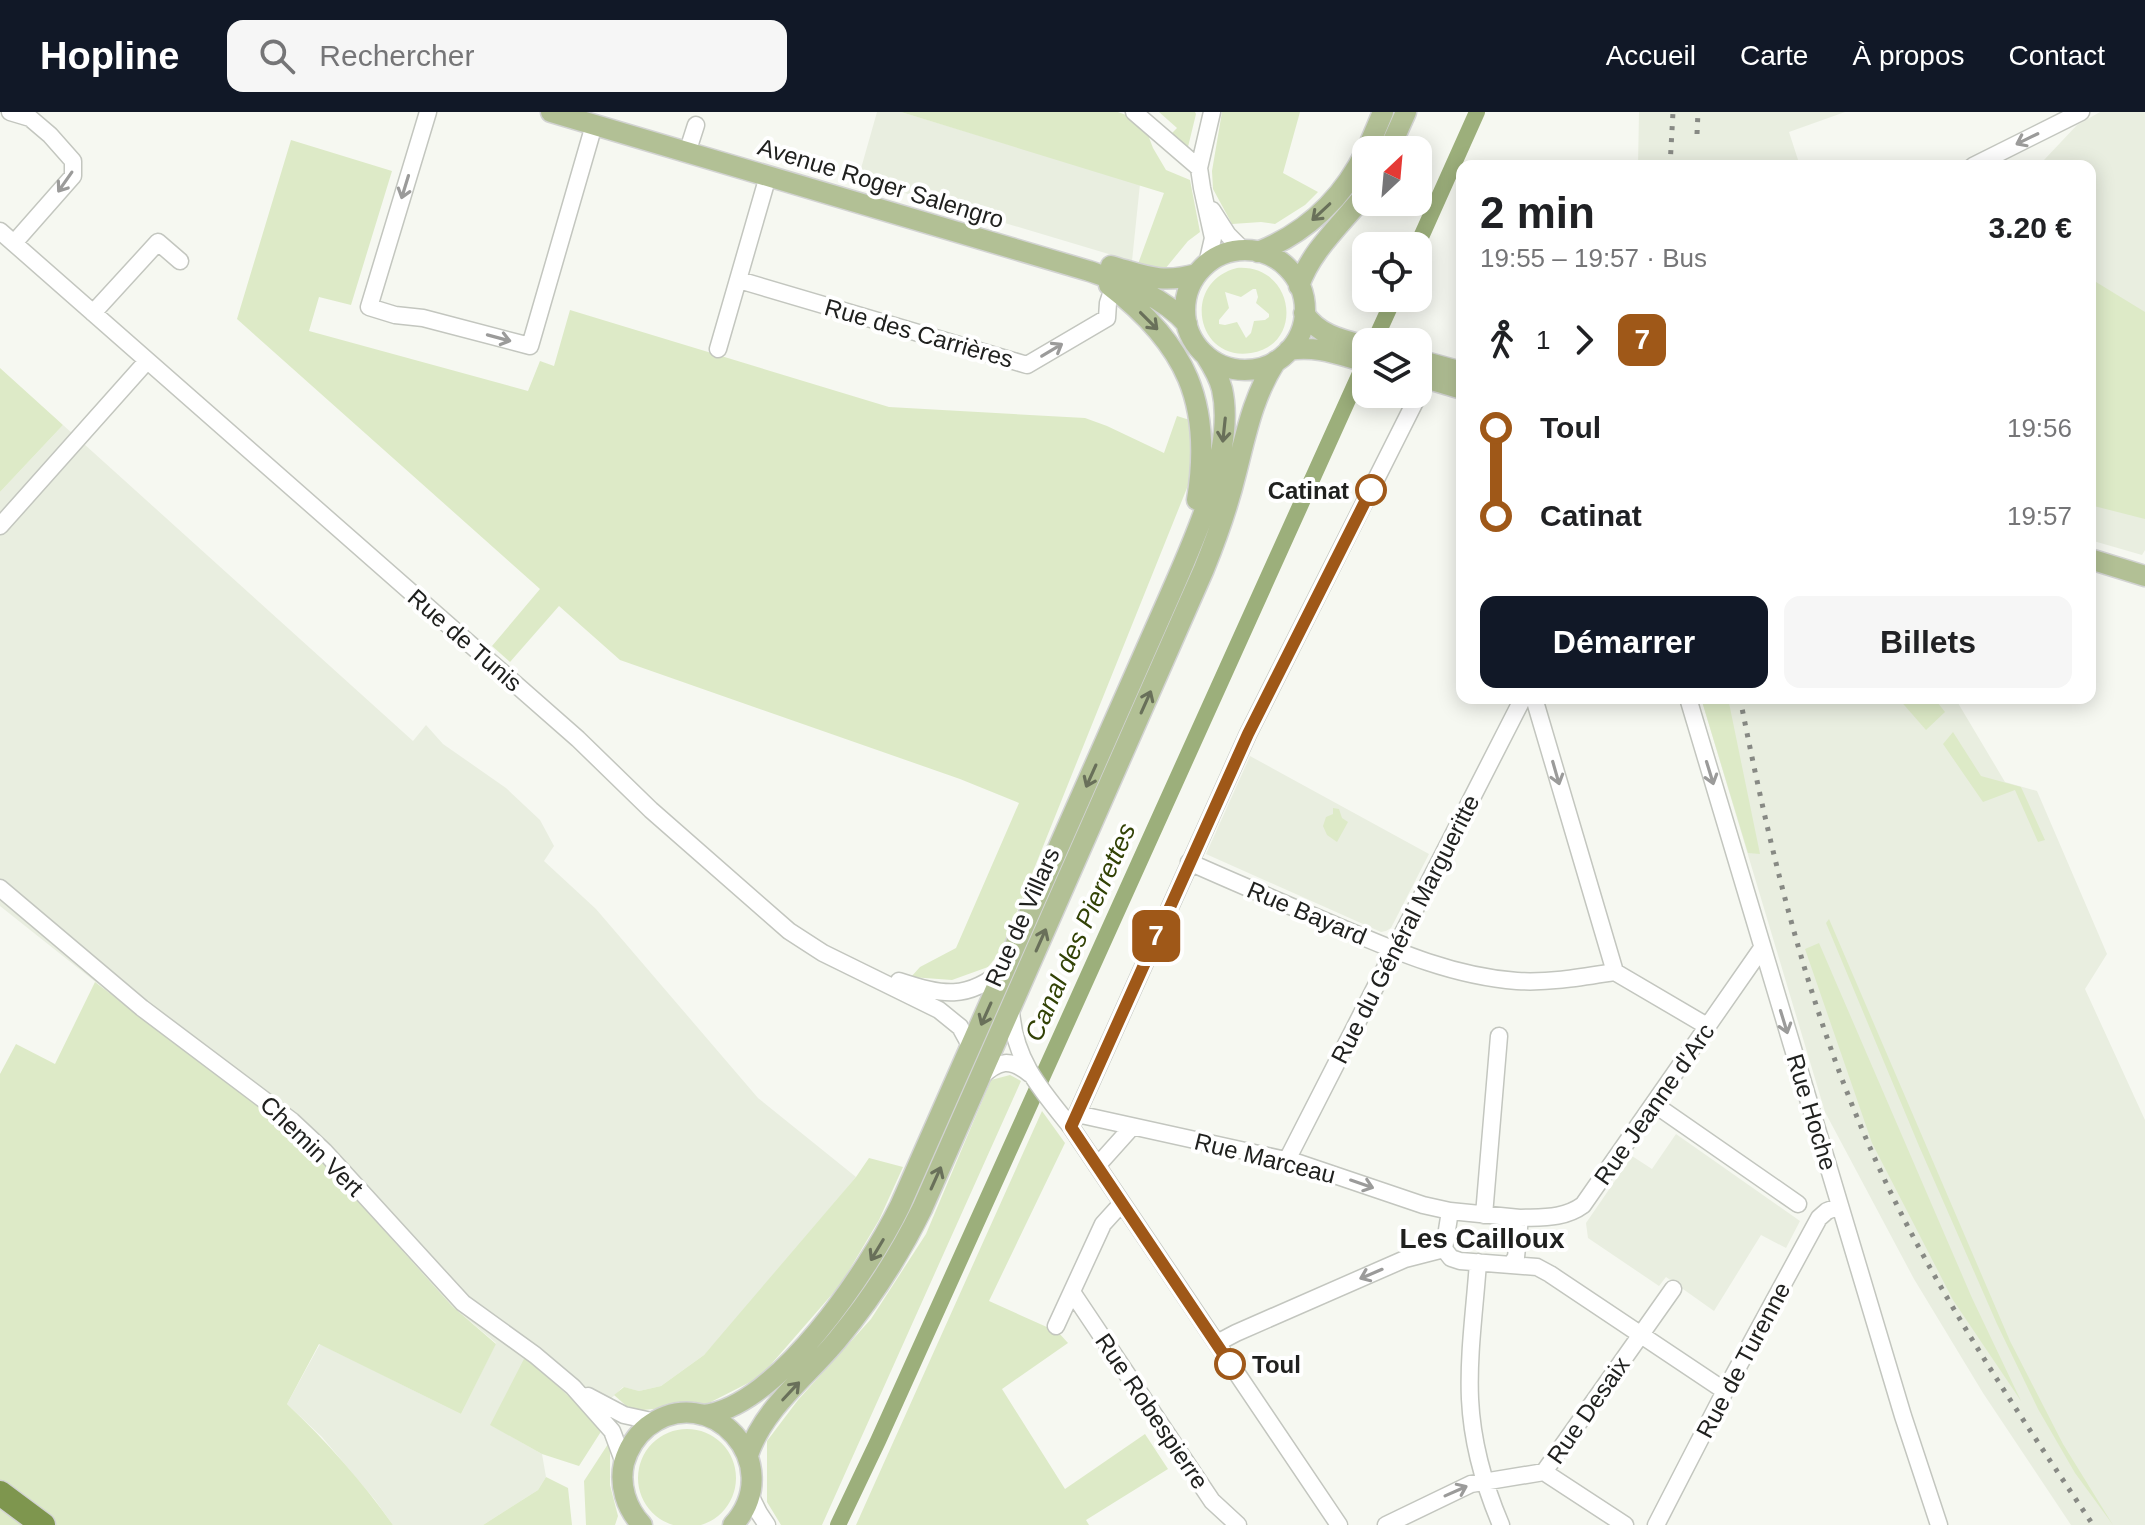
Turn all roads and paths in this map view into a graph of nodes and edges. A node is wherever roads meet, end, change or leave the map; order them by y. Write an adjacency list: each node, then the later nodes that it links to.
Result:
1 (8, 112): 9 (street); 21 (street, one-way to 21)
2 (428, 112): 10 (street, one-way to 10)
3 (551, 112): 10 (main road, Avenue Roger Salengro)
4 (1134, 112): 15 (street)
5 (1212, 112): 15 (street)
6 (1383, 112): 11 (main road)
7 (1406, 112): 12 (main road)
8 (2081, 112): 14 (street, one-way to 14)
9 (0, 114)
10 (594, 118): 13 (main road, Avenue Roger Salengro)
11 (1373, 136)
12 (1395, 136)
13 (691, 140): 16 (main road, Avenue Roger Salengro); 24 (main road, Avenue Roger Salengro)
14 (1985, 160)
15 (1199, 168): 18 (street)
16 (768, 176): 25 (main road, Avenue Roger Salengro); 26 (street)
17 (1352, 176): 22 (main road, one-way to 22)
18 (1203, 195): 22 (street); 24 (street)
19 (1352, 210): 27 (main road)
20 (0, 231): 21 (street, Rue de Tunis)
21 (14, 243): 29 (street, Rue de Tunis)
22 (1251, 251): 24 (main road); 27 (main road)
23 (180, 261): 29 (street)
24 (1202, 269): 31 (main road)
25 (1089, 271): 28 (main road); 31 (main road, Avenue Roger Salengro)
26 (739, 280): 28 (street, Rue des Carrières, one-way to 28); 33 (street)
27 (1299, 286): 30 (main road)
28 (1113, 288): 44 (main road, one-way to 44)
29 (93, 313): 36 (street, Rue de Tunis)
30 (1304, 313): 32 (main road); 35 (main road)
31 (1187, 324): 34 (main road)
32 (1349, 347): 35 (main road)
33 (718, 349)
34 (1206, 356): 35 (main road); 44 (main road, Rue de Villars, one-way to 44)
35 (1282, 356): 58 (main road, Rue de Villars, one-way to 35)
36 (147, 361): 42 (street); 55 (street, Rue de Tunis)
37 (1432, 370): 38 (main road)
38 (1456, 372)
39 (1432, 374): 40 (main road)
40 (1456, 386)
41 (1406, 408): 51 (street)
42 (0, 526)
43 (2096, 561): 46 (main road)
44 (1183, 566): 56 (main road, Rue de Villars, one-way to 56)
45 (2096, 574): 47 (main road)
46 (2145, 576)
47 (2145, 588)
48 (1520, 704): 54 (street, Rue du Général Margueritte)
49 (1536, 704): 57 (street, one-way to 57)
50 (1690, 704): 53 (street, Rue Hoche, one-way to 53)
51 (1189, 862): 54 (street, Rue Bayard); 65 (street)
52 (0, 888): 83 (street, Chemin Vert)
53 (1762, 948): 59 (street, Rue Jeanne d'Arc); 71 (street, Rue Hoche, one-way to 71)
54 (1394, 950): 57 (street, Rue Bayard); 67 (street, Rue du Général Margueritte)
55 (841, 961): 56 (street, Rue de Tunis); 61 (street, Rue de Tunis)
56 (1006, 967): 61 (main road, Rue de Villars, one-way to 61)
57 (1615, 972): 59 (street)
58 (1010, 1008): 62 (street); 63 (main road, Rue de Villars)
59 (1707, 1026): 64 (street, Rue Jeanne d'Arc)
60 (1499, 1036): 73 (street)
61 (971, 1047): 85 (main road, Rue de Villars, one-way to 85)
62 (1030, 1074): 63 (street); 65 (street)
63 (980, 1078): 87 (main road, Rue de Villars, one-way to 63)
64 (1654, 1104): 70 (street); 74 (street, Rue Jeanne d'Arc)
65 (1074, 1121): 66 (street, Rue Marceau); 68 (street)
66 (1132, 1127): 67 (street, Rue Marceau); 68 (street)
67 (1287, 1160): 72 (street, Rue Marceau, one-way to 72)
68 (1097, 1166): 69 (street)
69 (1122, 1203): 79 (street); 82 (street)
70 (1798, 1204)
71 (1840, 1206): 84 (street, Rue de Turenne); 103 (street, Rue Hoche)
72 (1450, 1211): 73 (street, Rue Marceau); 75 (street)
73 (1484, 1215): 74 (street, Rue Jeanne d'Arc)
74 (1520, 1218): 77 (street)
75 (1444, 1249): 76 (street); 82 (street, one-way to 82)
76 (1478, 1262): 77 (street); 90 (street)
77 (1511, 1265): 81 (street)
78 (1673, 1289): 81 (street, Rue Desaix)
79 (1072, 1292): 80 (street); 97 (street, Rue Robespierre)
80 (1056, 1326)
81 (1641, 1335): 84 (street); 89 (street, Rue Desaix)
82 (1217, 1343): 98 (street)
83 (573, 1387): 86 (street); 88 (street)
84 (1725, 1391): 102 (street, Rue de Turenne)
85 (703, 1415): 86 (main road, Rue de Villars); 87 (main road)
86 (656, 1422): 88 (main road)
87 (748, 1455): 92 (main road)
88 (624, 1463): 93 (main road)
89 (1544, 1472): 90 (street, Rue Desaix); 101 (street)
90 (1485, 1481): 99 (street, Rue Desaix, one-way to 90); 100 (street)
91 (0, 1493): 94 (highway)
92 (750, 1495): 95 (main road); 96 (street)
93 (635, 1521)
94 (43, 1525)
95 (733, 1525)
96 (767, 1525)
97 (1238, 1525)
98 (1339, 1525)
99 (1386, 1525)
100 (1501, 1525)
101 (1625, 1525)
102 (1656, 1525)
103 (1939, 1525)

